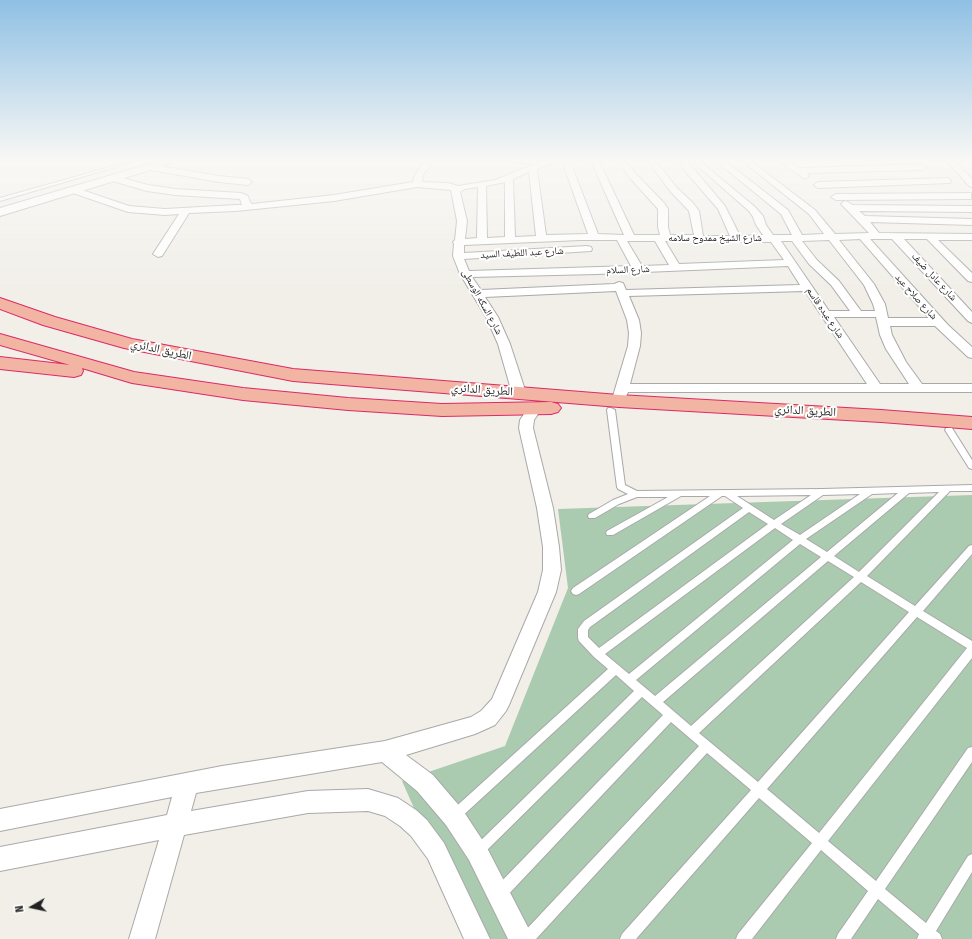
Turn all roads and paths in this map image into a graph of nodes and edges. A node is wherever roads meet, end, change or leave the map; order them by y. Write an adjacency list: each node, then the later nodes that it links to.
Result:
1 (11, 205): 19 (street)
2 (24, 205): 23 (street)
3 (116, 205): 22 (street)
4 (262, 205): 18 (street)
5 (458, 205): 45 (street, شارع السكه الوسطى)
6 (482, 205): 44 (street)
7 (509, 205): 43 (street)
8 (537, 205): 41 (street)
9 (582, 205): 33 (street)
10 (615, 205): 36 (street)
11 (661, 205): 37 (street)
12 (690, 205): 38 (street)
13 (719, 205): 42 (street)
14 (748, 205): 39 (street, شارع عبده قاسم)
15 (776, 205): 40 (street)
16 (804, 205): 35 (street)
17 (846, 205): 20 (street)
18 (250, 206): 22 (street)
19 (0, 208)
20 (850, 208): 21 (street); 24 (street)
21 (972, 209)
22 (186, 211): 48 (street)
23 (0, 212)
24 (862, 219): 25 (street); 27 (street)
25 (972, 222)
26 (862, 236): 27 (street, شارع الشيخ ممدوح سلامه); 35 (street, شارع الشيخ ممدوح سلامه); 65 (street, شارع صلاح عيد)
27 (876, 236): 28 (street, شارع الشيخ ممدوح سلامه)
28 (896, 236): 29 (street, شارع الشيخ ممدوح سلامه); 64 (street, شارع عادل ضيف)
29 (930, 236): 30 (street, شارع الشيخ ممدوح سلامه); 56 (street)
30 (959, 236): 31 (street, شارع الشيخ ممدوح سلامه); 47 (street)
31 (972, 236)
32 (581, 237): 33 (street, شارع الشيخ ممدوح سلامه); 41 (street, شارع الشيخ ممدوح سلامه); 46 (street)
33 (594, 237): 34 (street, شارع الشيخ ممدوح سلامه)
34 (620, 237): 36 (street, شارع الشيخ ممدوح سلامه); 53 (street)
35 (830, 237): 40 (street, شارع الشيخ ممدوح سلامه); 63 (street)
36 (631, 238): 37 (street, شارع الشيخ ممدوح سلامه)
37 (662, 238): 38 (street, شارع الشيخ ممدوح سلامه); 51 (street)
38 (699, 238): 42 (street, شارع الشيخ ممدوح سلامه)
39 (772, 238): 40 (street, شارع الشيخ ممدوح سلامه); 42 (street, شارع الشيخ ممدوح سلامه); 50 (street, شارع عبده قاسم)
40 (797, 238): 62 (street)
41 (540, 239): 43 (street, شارع الشيخ ممدوح سلامه)
42 (736, 239)
43 (510, 240): 44 (street, شارع الشيخ ممدوح سلامه)
44 (482, 241): 45 (street, شارع الشيخ ممدوح سلامه)
45 (458, 242): 49 (street, شارع السكه الوسطى)
46 (587, 249): 49 (street, شارع عبد اللطيف السيد); 54 (street)
47 (972, 249)
48 (158, 254)
49 (458, 256): 55 (street, شارع السكه الوسطى)
50 (790, 263): 51 (street, شارع السلام); 57 (street, شارع عبده قاسم)
51 (676, 268): 53 (street, شارع السلام)
52 (614, 270): 53 (street, شارع السلام); 54 (street, شارع السلام); 58 (street)
53 (638, 270)
54 (597, 271): 55 (street, شارع السلام)
55 (465, 274): 59 (street, شارع السكه الوسطى)
56 (972, 279)
57 (807, 288): 58 (street); 61 (street, شارع عبده قاسم)
58 (622, 290): 59 (street); 75 (street)
59 (477, 294): 74 (street, شارع السكه الوسطى)
60 (0, 303): 73 (highway, الطريق الدائري)
61 (825, 314): 62 (street); 70 (street, شارع عبده قاسم)
62 (858, 314): 63 (street)
63 (882, 318): 65 (street); 71 (street)
64 (972, 319)
65 (938, 322): 67 (street, شارع صلاح عيد)
66 (0, 339): 69 (highway, الطريق الدائري)
67 (972, 354)
68 (0, 363): 69 (highway)
69 (132, 377): 78 (highway, الطريق الدائري)
70 (876, 388): 71 (street); 75 (street)
71 (918, 388): 72 (street)
72 (972, 388)
73 (466, 389): 74 (highway, الطريق الدائري); 78 (highway)
74 (519, 393): 75 (highway, الطريق الدائري)
75 (617, 399): 76 (highway, الطريق الدائري); 77 (highway, الطريق الدائري); 89 (lane)
76 (535, 408): 78 (highway, الطريق الدائري); 111 (street)
77 (686, 409): 79 (highway, الطريق الدائري); 80 (highway, الطريق الدائري)
78 (457, 411)
79 (972, 423)
80 (949, 430): 81 (highway, الطريق الدائري); 82 (lane)
81 (972, 431)
82 (972, 466)
83 (948, 488): 84 (lane); 85 (lane); 98 (lane)
84 (972, 488)
85 (908, 489): 86 (lane); 97 (lane)
86 (870, 491): 87 (lane); 95 (lane)
87 (822, 492): 88 (lane); 93 (lane)
88 (723, 493): 90 (lane); 91 (lane); 99 (lane)
89 (636, 494): 90 (lane); 92 (lane)
90 (680, 494): 94 (lane)
91 (749, 508): 93 (lane); 103 (lane)
92 (592, 516)
93 (774, 524): 95 (lane); 103 (lane)
94 (610, 533)
95 (799, 540): 97 (lane); 105 (lane)
96 (972, 548): 100 (lane)
97 (827, 557): 98 (lane); 107 (lane)
98 (860, 577): 100 (lane); 109 (lane)
99 (576, 591)
100 (914, 612): 101 (lane); 114 (lane)
101 (972, 646)
102 (972, 650): 118 (lane)
103 (598, 654): 104 (lane)
104 (615, 669): 105 (lane); 115 (lane)
105 (628, 680): 106 (lane)
106 (641, 691): 107 (lane); 119 (lane)
107 (655, 702): 108 (lane)
108 (670, 716): 109 (lane); 123 (lane)
109 (691, 733): 110 (lane)
110 (706, 746): 114 (lane); 128 (lane)
111 (385, 751): 113 (street); 115 (street)
112 (972, 752): 122 (lane)
113 (187, 785): 116 (street); 117 (street)
114 (758, 790): 118 (lane); 129 (lane)
115 (454, 817): 119 (street)
116 (0, 820)
117 (176, 825): 120 (street); 125 (street); 126 (street)
118 (820, 842): 122 (lane); 130 (lane)
119 (477, 852): 123 (street)
120 (0, 859)
121 (972, 860): 124 (lane)
122 (876, 890): 124 (lane); 131 (lane)
123 (499, 895): 127 (street)
124 (929, 937)
125 (142, 939)
126 (477, 939)
127 (521, 939)
128 (527, 939)
129 (627, 939)
130 (743, 939)
131 (843, 939)

